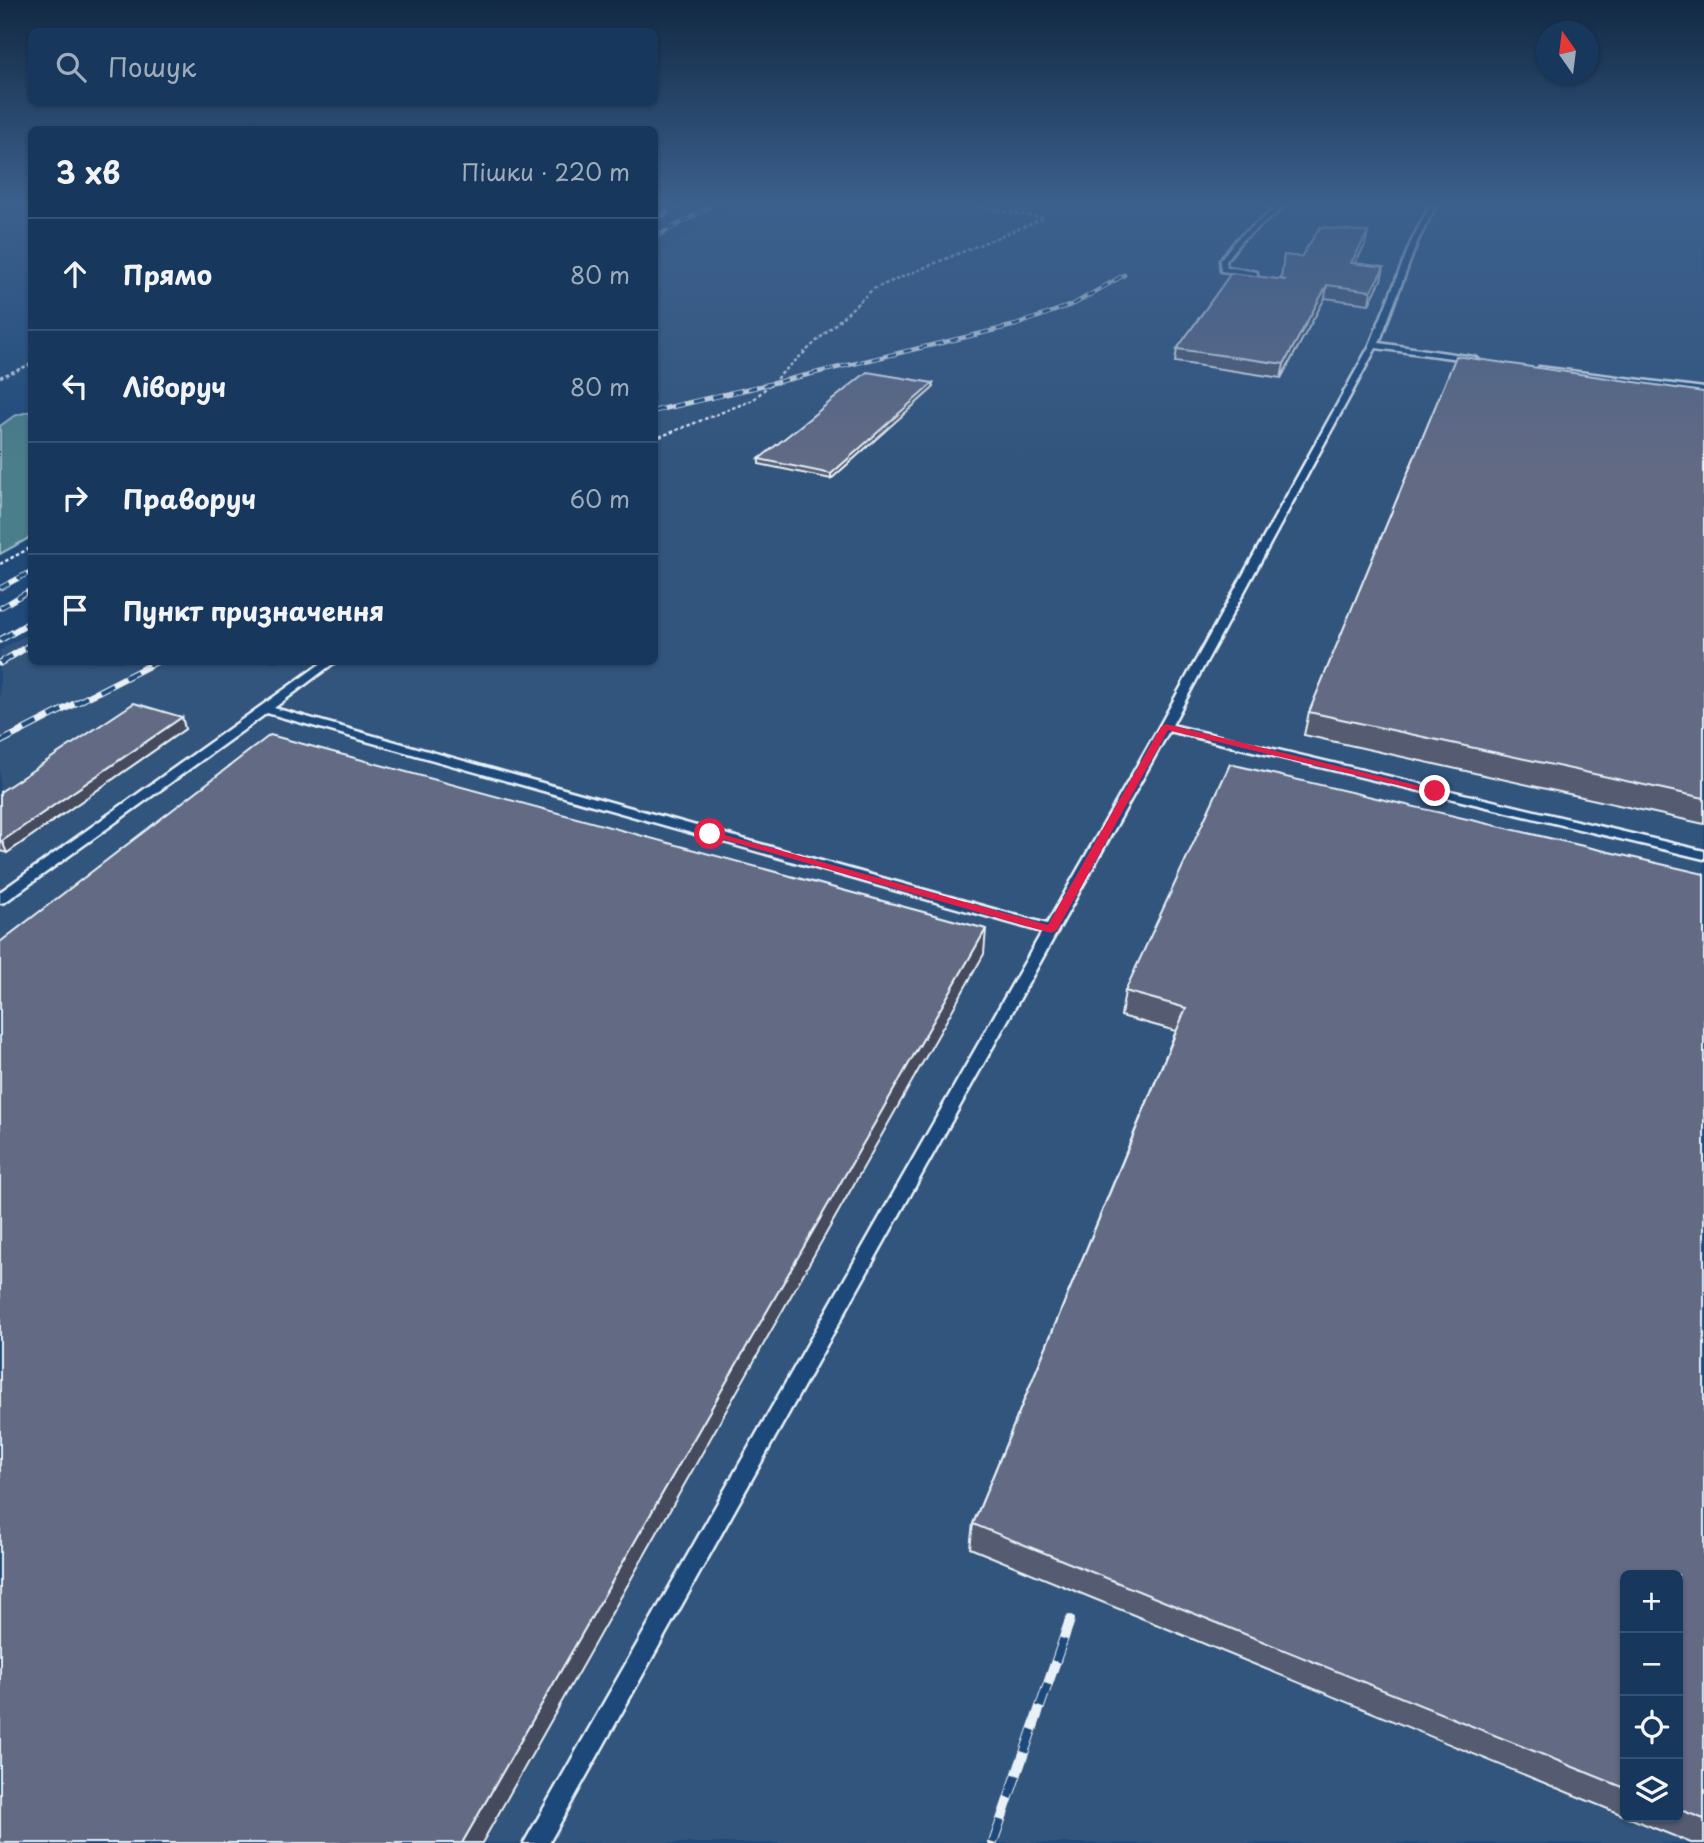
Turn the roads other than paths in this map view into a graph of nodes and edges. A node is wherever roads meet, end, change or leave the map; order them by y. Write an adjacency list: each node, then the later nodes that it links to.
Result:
1 (1395, 292): 2 (lane)
2 (1374, 345): 3 (lane); 8 (lane)
3 (1484, 360)
4 (1525, 366): 5 (lane)
5 (1704, 391)
6 (326, 665): 7 (lane)
7 (265, 709): 10 (lane); 11 (lane)
8 (1166, 727): 9 (lane); 11 (lane)
9 (1704, 855)
10 (0, 899)
11 (1051, 930): 12 (lane)
12 (536, 1843)

